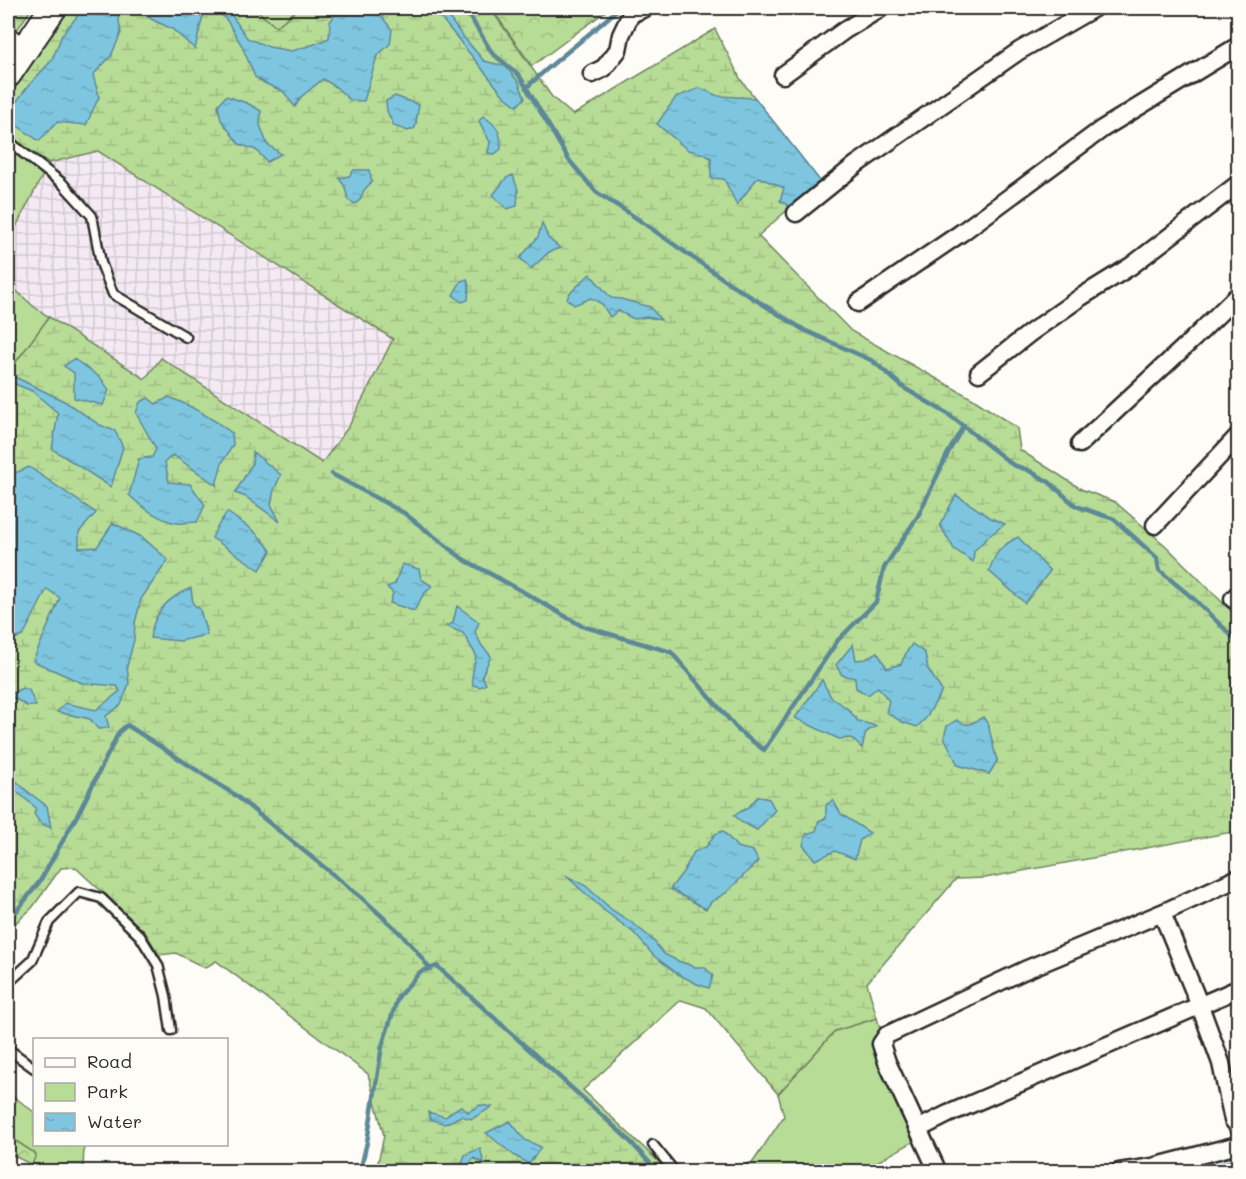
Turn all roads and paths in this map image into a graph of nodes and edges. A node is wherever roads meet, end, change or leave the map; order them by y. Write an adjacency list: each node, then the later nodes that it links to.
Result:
1 (53, 8): 5 (main road)
2 (645, 8): 8 (street)
3 (881, 8): 9 (street)
4 (1094, 8): 12 (street)
5 (17, 38): 7 (main road)
6 (1239, 46): 14 (street)
7 (8, 74)
8 (592, 74)
9 (783, 75)
10 (8, 141): 15 (lane)
11 (1239, 184): 16 (street)
12 (796, 213)
13 (1239, 295): 18 (street)
14 (858, 303)
15 (186, 337)
16 (979, 373)
17 (1239, 436): 19 (street)
18 (1080, 444)
19 (1155, 525)
20 (1239, 878): 21 (street)
21 (1162, 914): 24 (street); 29 (street)
22 (8, 982): 25 (lane)
23 (1239, 989): 24 (street)
24 (1200, 1006): 28 (street); 29 (street)
25 (171, 1030)
26 (8, 1049): 27 (lane)
27 (33, 1067)
28 (1239, 1126)
29 (918, 1129): 33 (street)
30 (654, 1145): 32 (lane)
31 (1239, 1145): 34 (street)
32 (675, 1172)
33 (938, 1172)
34 (1119, 1172)

